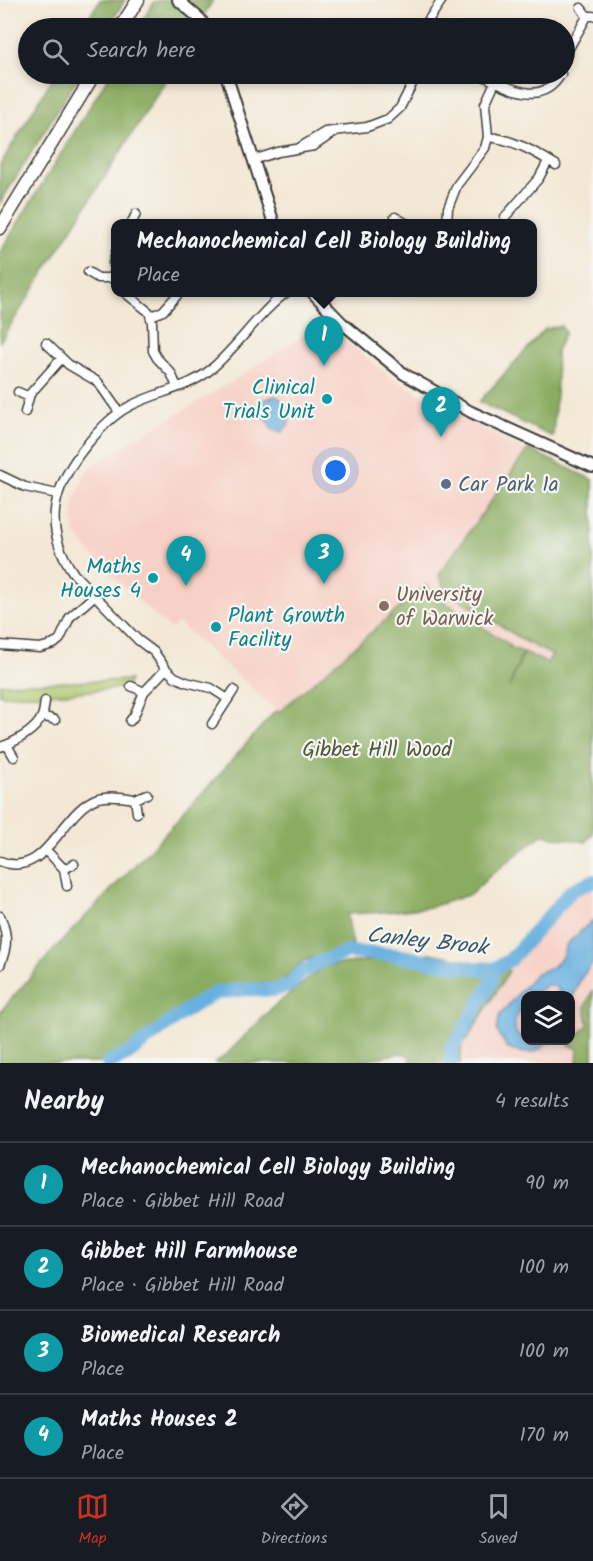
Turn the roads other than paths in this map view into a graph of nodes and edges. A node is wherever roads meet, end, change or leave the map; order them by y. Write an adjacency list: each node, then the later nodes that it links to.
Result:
1 (138, 0): 6 (main road)
2 (178, 0): 7 (street)
3 (441, 0): 8 (street)
4 (581, 8): 5 (street)
5 (590, 16): 9 (street)
6 (126, 18)
7 (199, 18)
8 (429, 18)
9 (575, 38)
10 (88, 84): 25 (main road)
11 (229, 84): 17 (street)
12 (412, 84): 17 (street)
13 (495, 84): 16 (street)
14 (503, 84): 15 (street)
15 (553, 84)
16 (488, 137): 20 (street); 24 (street)
17 (253, 160): 22 (street)
18 (136, 214): 21 (street)
19 (395, 217): 23 (street)
20 (505, 217)
21 (134, 219)
22 (272, 219)
23 (398, 219)
24 (447, 219)
25 (0, 228)
26 (88, 272): 27 (street)
27 (111, 278)
28 (131, 297): 32 (street)
29 (175, 297): 32 (street)
30 (281, 297): 35 (street)
31 (317, 297): 40 (street)
32 (151, 316): 35 (street)
33 (46, 343): 34 (street)
34 (62, 359): 37 (street); 39 (street)
35 (177, 387): 39 (street)
36 (18, 392): 37 (street)
37 (29, 398): 38 (street)
38 (25, 412)
39 (118, 412): 42 (street)
40 (593, 467)
41 (0, 475): 42 (street)
42 (57, 494): 43 (street)
43 (94, 596): 44 (street); 45 (street)
44 (0, 645)
45 (166, 669): 48 (street); 49 (street)
46 (130, 686): 48 (street)
47 (234, 690): 49 (street)
48 (144, 692): 53 (street)
49 (228, 699): 54 (street)
50 (45, 701): 51 (street)
51 (42, 716): 52 (street); 55 (street)
52 (55, 720)
53 (130, 721)
54 (212, 724)
55 (3, 746): 56 (street)
56 (14, 757)
57 (147, 794): 58 (street)
58 (135, 799): 59 (street); 60 (street)
59 (137, 813)
60 (46, 850): 61 (street); 63 (street)
61 (0, 861)
62 (74, 864): 63 (street)
63 (64, 869): 64 (street)
64 (68, 886)
65 (0, 916): 66 (street)
66 (0, 964)

